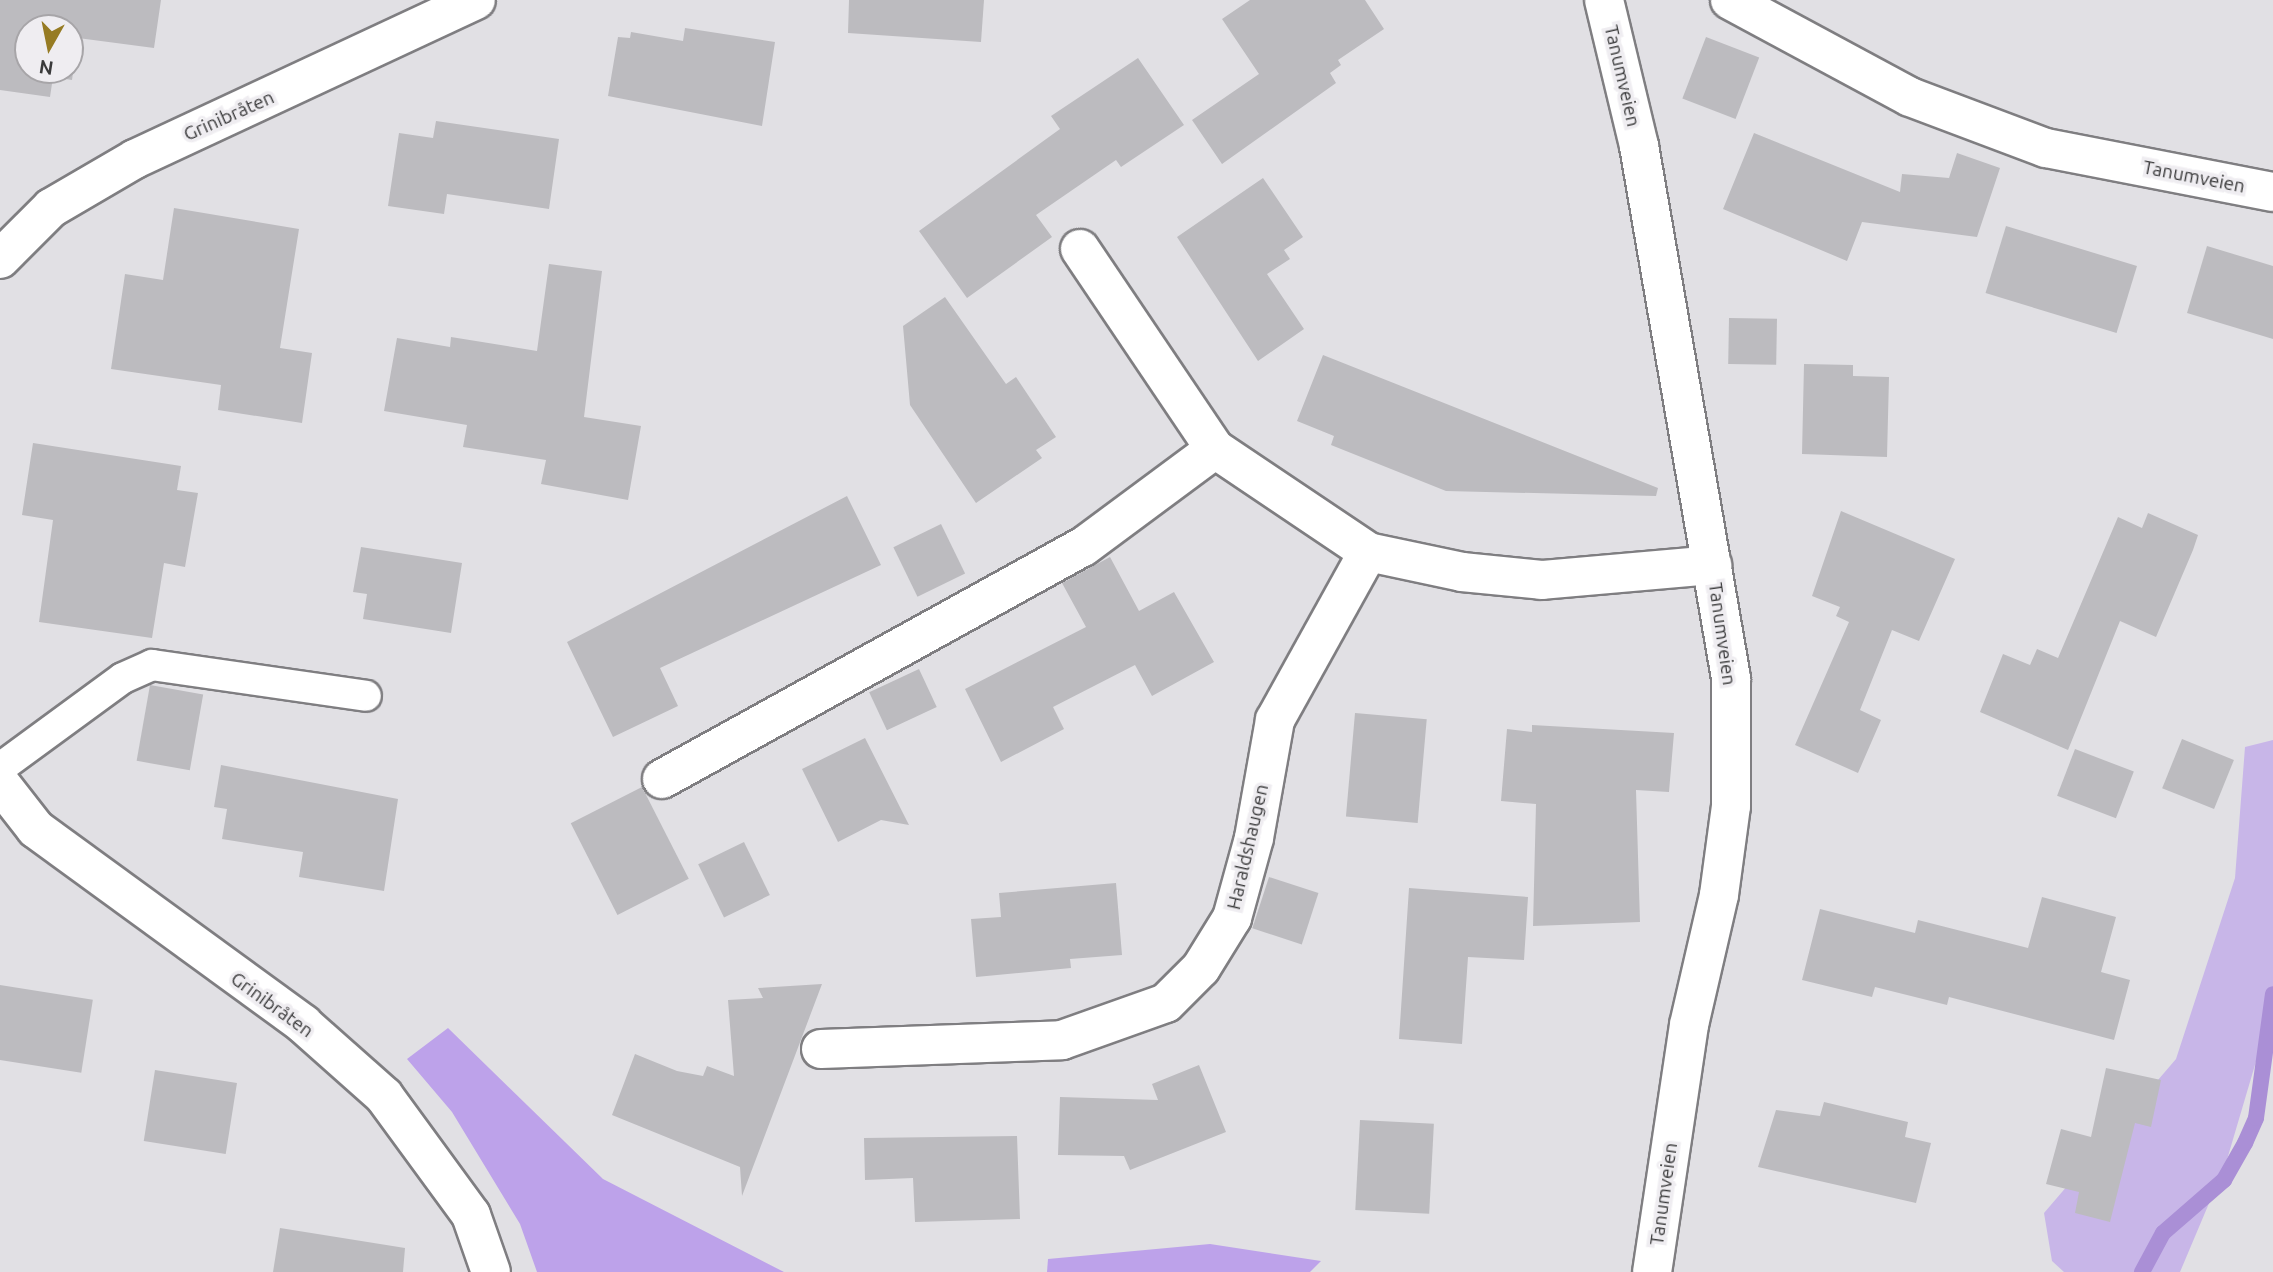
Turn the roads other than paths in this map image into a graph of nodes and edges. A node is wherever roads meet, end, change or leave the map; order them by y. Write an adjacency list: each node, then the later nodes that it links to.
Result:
1 (476, 0): 6 (street, Grinibråten)
2 (1604, 0): 9 (street, Tanumveien)
3 (1730, 0): 4 (street, Tanumveien)
4 (2273, 192)
5 (1080, 249): 7 (street)
6 (0, 259)
7 (1215, 449): 8 (street); 12 (street)
8 (1368, 552): 9 (street); 14 (street, Haraldshaugen)
9 (1712, 565): 16 (street, Tanumveien)
10 (366, 696): 11 (lane)
11 (0, 768)
12 (662, 779)
13 (0, 783): 15 (street, Grinibråten)
14 (821, 1049)
15 (491, 1272)
16 (1652, 1272)

